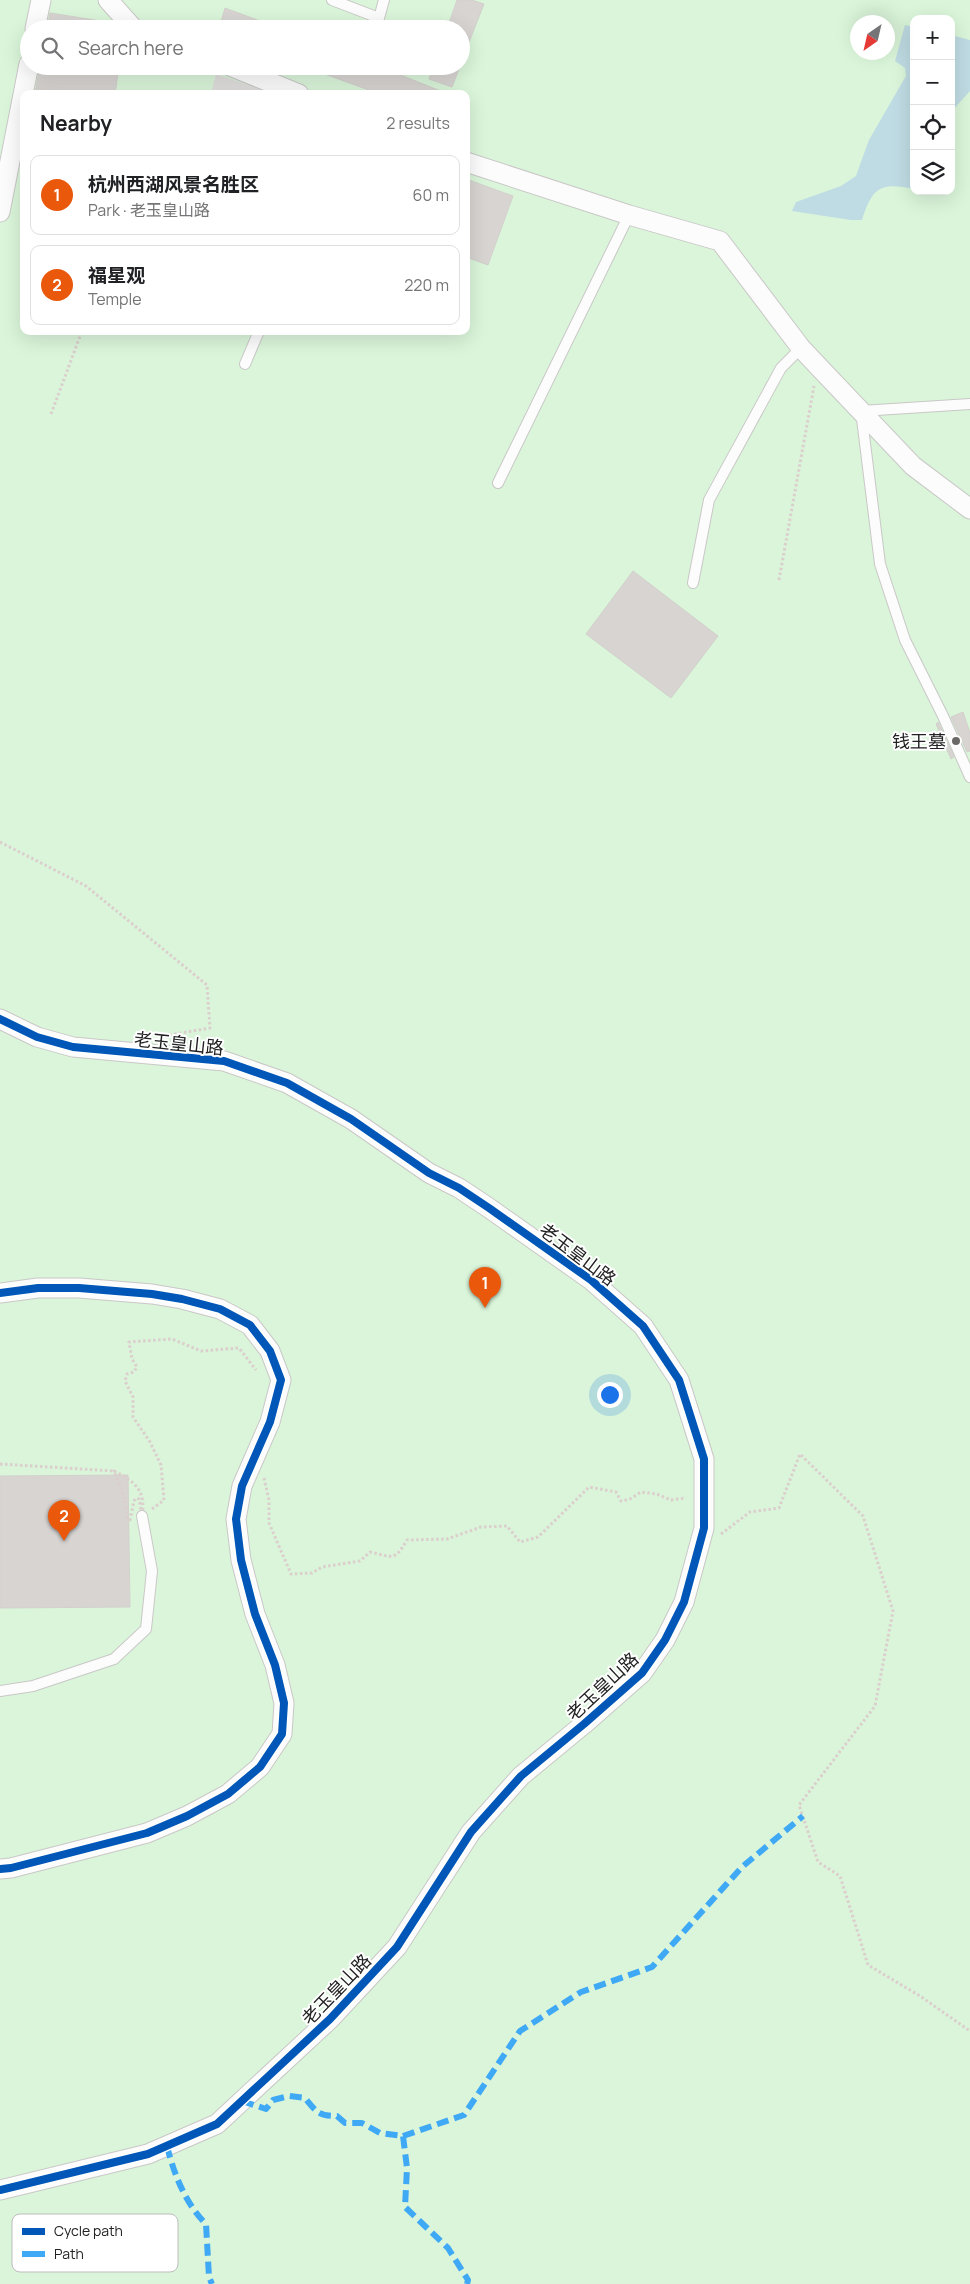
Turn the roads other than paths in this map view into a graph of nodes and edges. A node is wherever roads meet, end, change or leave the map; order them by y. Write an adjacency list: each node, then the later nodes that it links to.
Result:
1 (41, 0): 5 (street)
2 (108, 0): 6 (street)
3 (332, 0): 4 (lane)
4 (384, 0)
5 (38, 20)
6 (126, 20)
7 (27, 75): 9 (street)
8 (252, 75): 10 (street)
9 (24, 90)
10 (290, 90)
11 (20, 110): 13 (street)
12 (470, 163): 14 (street)
13 (0, 212)
14 (629, 215): 16 (street); 20 (lane)
15 (257, 335): 17 (lane)
16 (801, 348): 19 (street); 22 (lane)
17 (245, 364)
18 (970, 404): 19 (lane)
19 (861, 411): 21 (street); 23 (lane)
20 (498, 483)
21 (970, 509)
22 (693, 583)
23 (970, 777)
24 (0, 1019): 29 (street, 老玉皇山路)
25 (0, 1293): 28 (street)
26 (142, 1516): 27 (lane)
27 (0, 1691)
28 (0, 1869)
29 (0, 2190)

